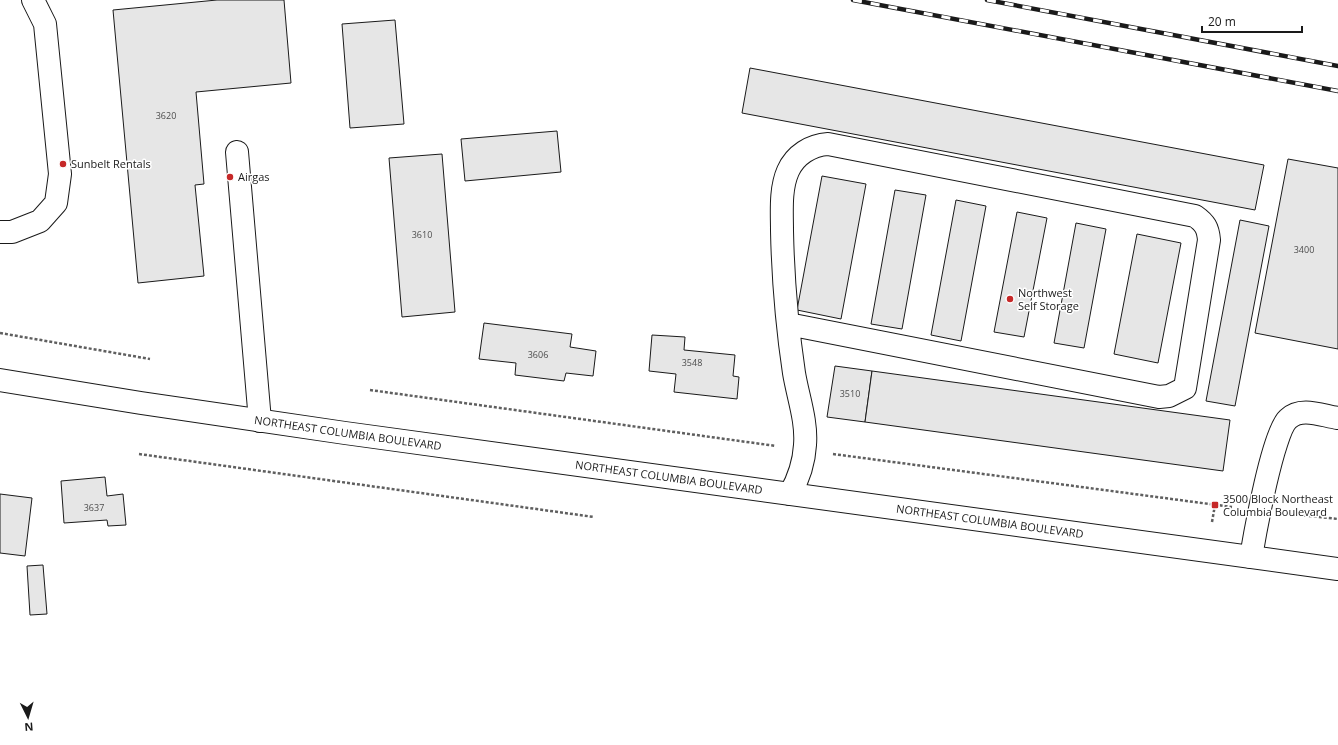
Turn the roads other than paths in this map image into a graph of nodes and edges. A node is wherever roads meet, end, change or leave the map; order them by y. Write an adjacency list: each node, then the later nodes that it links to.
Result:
1 (33, 0): 3 (main road)
2 (237, 152): 7 (main road)
3 (0, 232)
4 (788, 324): 4 (main road); 8 (main road)
5 (0, 380): 7 (main road, NORTHEAST COLUMBIA BOULEVARD)
6 (1338, 418): 9 (main road)
7 (260, 421): 8 (main road, NORTHEAST COLUMBIA BOULEVARD)
8 (790, 494): 9 (main road, NORTHEAST COLUMBIA BOULEVARD)
9 (1251, 557): 10 (main road, NORTHEAST COLUMBIA BOULEVARD)
10 (1338, 569)

